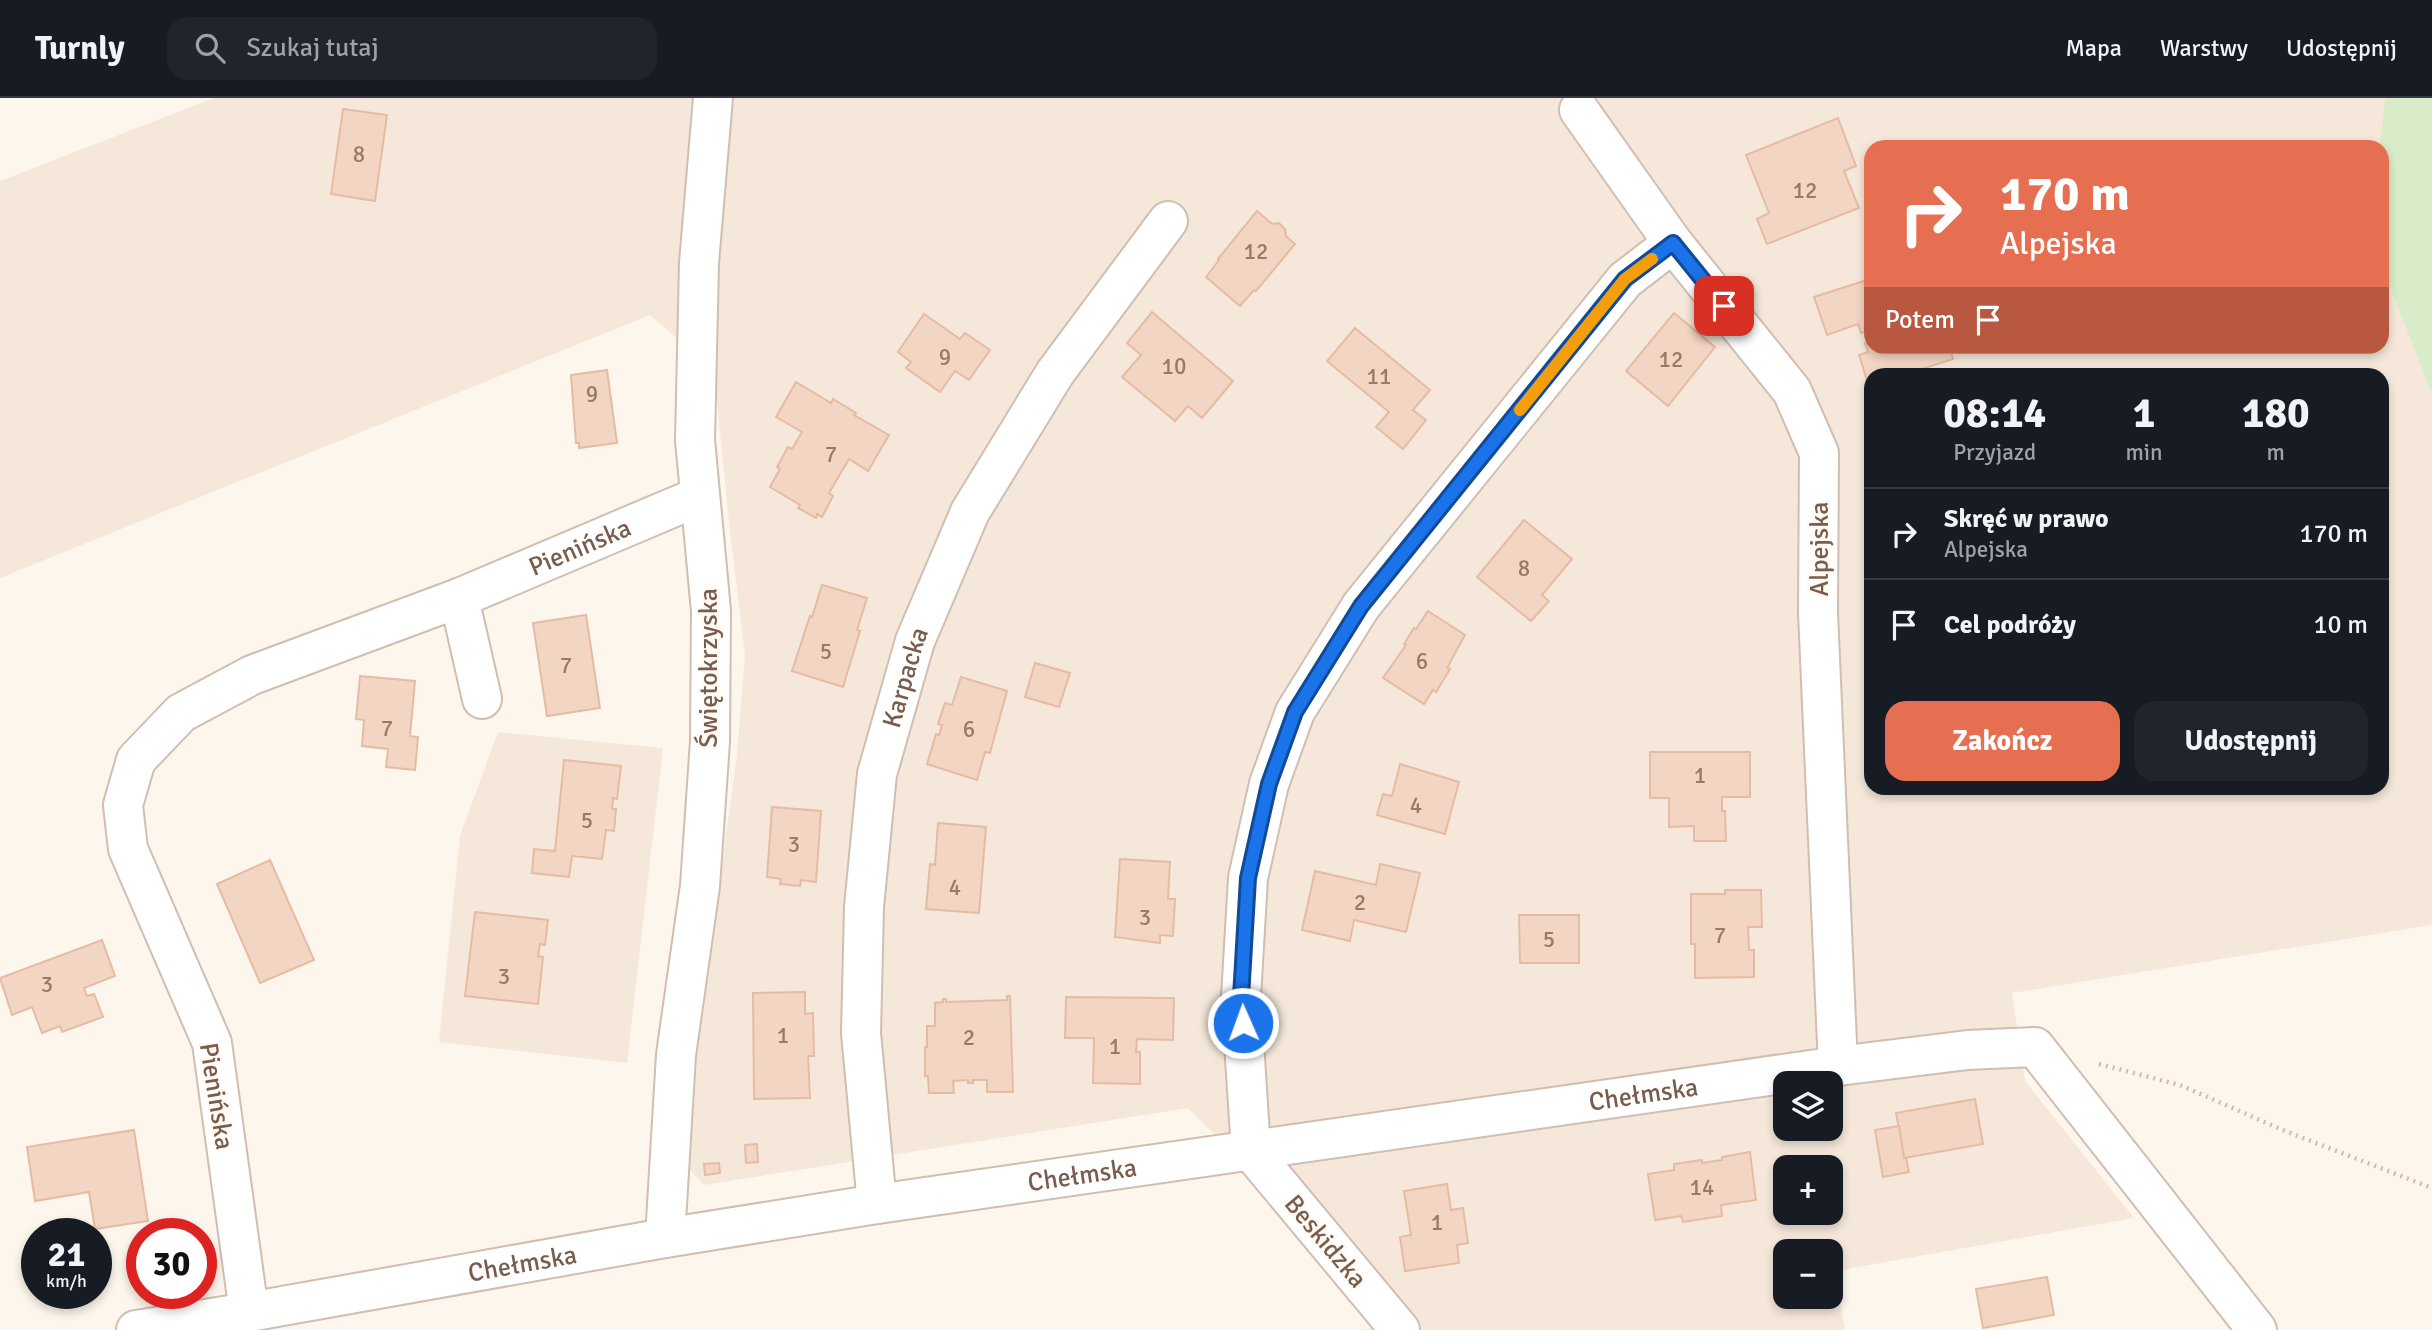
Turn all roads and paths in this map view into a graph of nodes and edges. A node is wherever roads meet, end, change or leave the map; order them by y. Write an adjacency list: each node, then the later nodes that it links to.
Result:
1 (713, 98): 5 (street, Świętokrzyska)
2 (1579, 110): 4 (street, Alpejska)
3 (1168, 221): 12 (street, Karpacka)
4 (1673, 243): 9 (street, Alpejska); 10 (street)
5 (700, 496): 6 (street, Pienińska); 13 (street, Świętokrzyska)
6 (459, 598): 7 (street); 14 (street, Pienińska)
7 (482, 699)
8 (2035, 1047): 9 (street, Chełmska); 11 (path); 17 (street)
9 (1838, 1066): 10 (street, Chełmska)
10 (1251, 1152): 12 (street, Chełmska); 16 (street, Beskidzka)
11 (2432, 1188)
12 (877, 1204): 13 (street, Chełmska)
13 (665, 1238): 14 (street, Chełmska)
14 (249, 1312): 15 (street, Chełmska)
15 (135, 1330)
16 (1400, 1330)
17 (2258, 1330)

